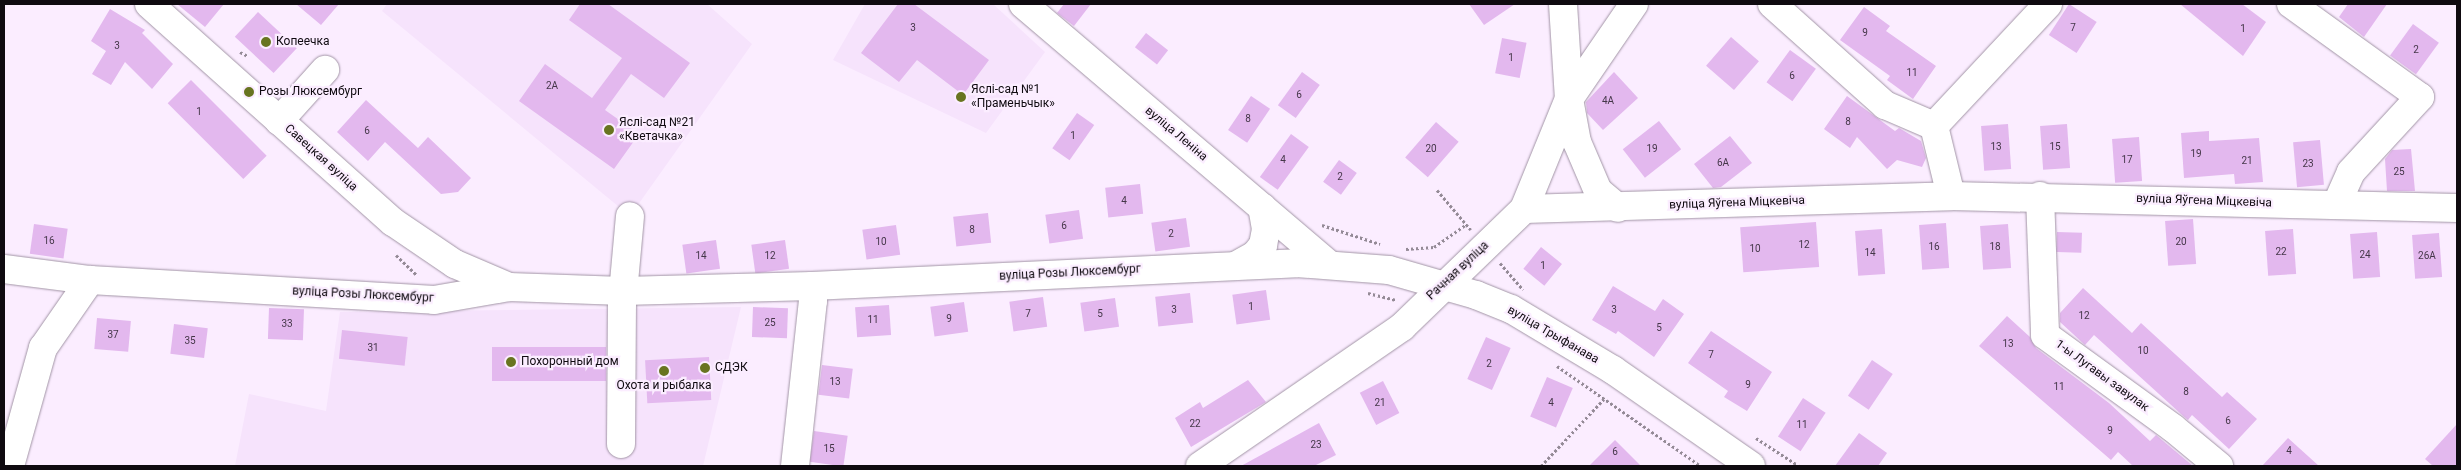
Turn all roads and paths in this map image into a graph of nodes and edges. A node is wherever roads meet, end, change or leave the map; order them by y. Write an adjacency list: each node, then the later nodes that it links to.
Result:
1 (149, 4): 10 (street, Савецкая вуліца)
2 (1023, 4): 15 (street, вуліца Леніна)
3 (1563, 4): 9 (street)
4 (1634, 4): 9 (street, Рачная вуліца)
5 (1772, 4): 11 (street)
6 (2048, 4): 11 (street)
7 (2291, 4): 14 (street)
8 (326, 70): 10 (street)
9 (1569, 99): 16 (street); 18 (street, Рачная вуліца)
10 (280, 121): 30 (street, Савецкая вуліца)
11 (1934, 126): 12 (street)
12 (1951, 196): 13 (street, вуліца Яўгена Міцкевіча); 16 (street, вуліца Яўгена Міцкевіча)
13 (2040, 196): 14 (street, вуліца Яўгена Міцкевіча); 42 (street, 1-ы Лугавы завулак)
14 (2337, 204): 17 (street, вуліца Яўгена Міцкевіча)
15 (1262, 207): 24 (street, вуліца Леніна); 25 (street)
16 (1618, 208): 18 (street, вуліца Яўгена Міцкевіча)
17 (2457, 208)
18 (1524, 209): 28 (street, Рачная вуліца)
19 (630, 216): 31 (street)
20 (1315, 222): 22 (path)
21 (1466, 225): 23 (path)
22 (1389, 247)
23 (1398, 250)
24 (1329, 264): 25 (street, вуліца Розы Люксембург); 28 (street, вуліца Трыфанава)
25 (1237, 265): 29 (street, вуліца Розы Люксембург)
26 (4, 269): 27 (street, вуліца Розы Люксембург)
27 (90, 280): 30 (street, вуліца Розы Люксембург); 36 (street)
28 (1445, 285): 33 (street, вуліца Трыфанава); 38 (street, Рачная вуліца)
29 (812, 286): 31 (street, вуліца Розы Люксембург); 37 (street)
30 (509, 287): 31 (street, вуліца Розы Люксембург)
31 (623, 290): 35 (street)
32 (1550, 362): 34 (path)
33 (1623, 378): 34 (path); 41 (street, вуліца Трыфанава)
34 (1604, 399): 39 (path); 40 (path)
35 (621, 444)
36 (10, 466)
37 (795, 466)
38 (1200, 466)
39 (1541, 466)
40 (1701, 466)
41 (1751, 466)
42 (2219, 466)

